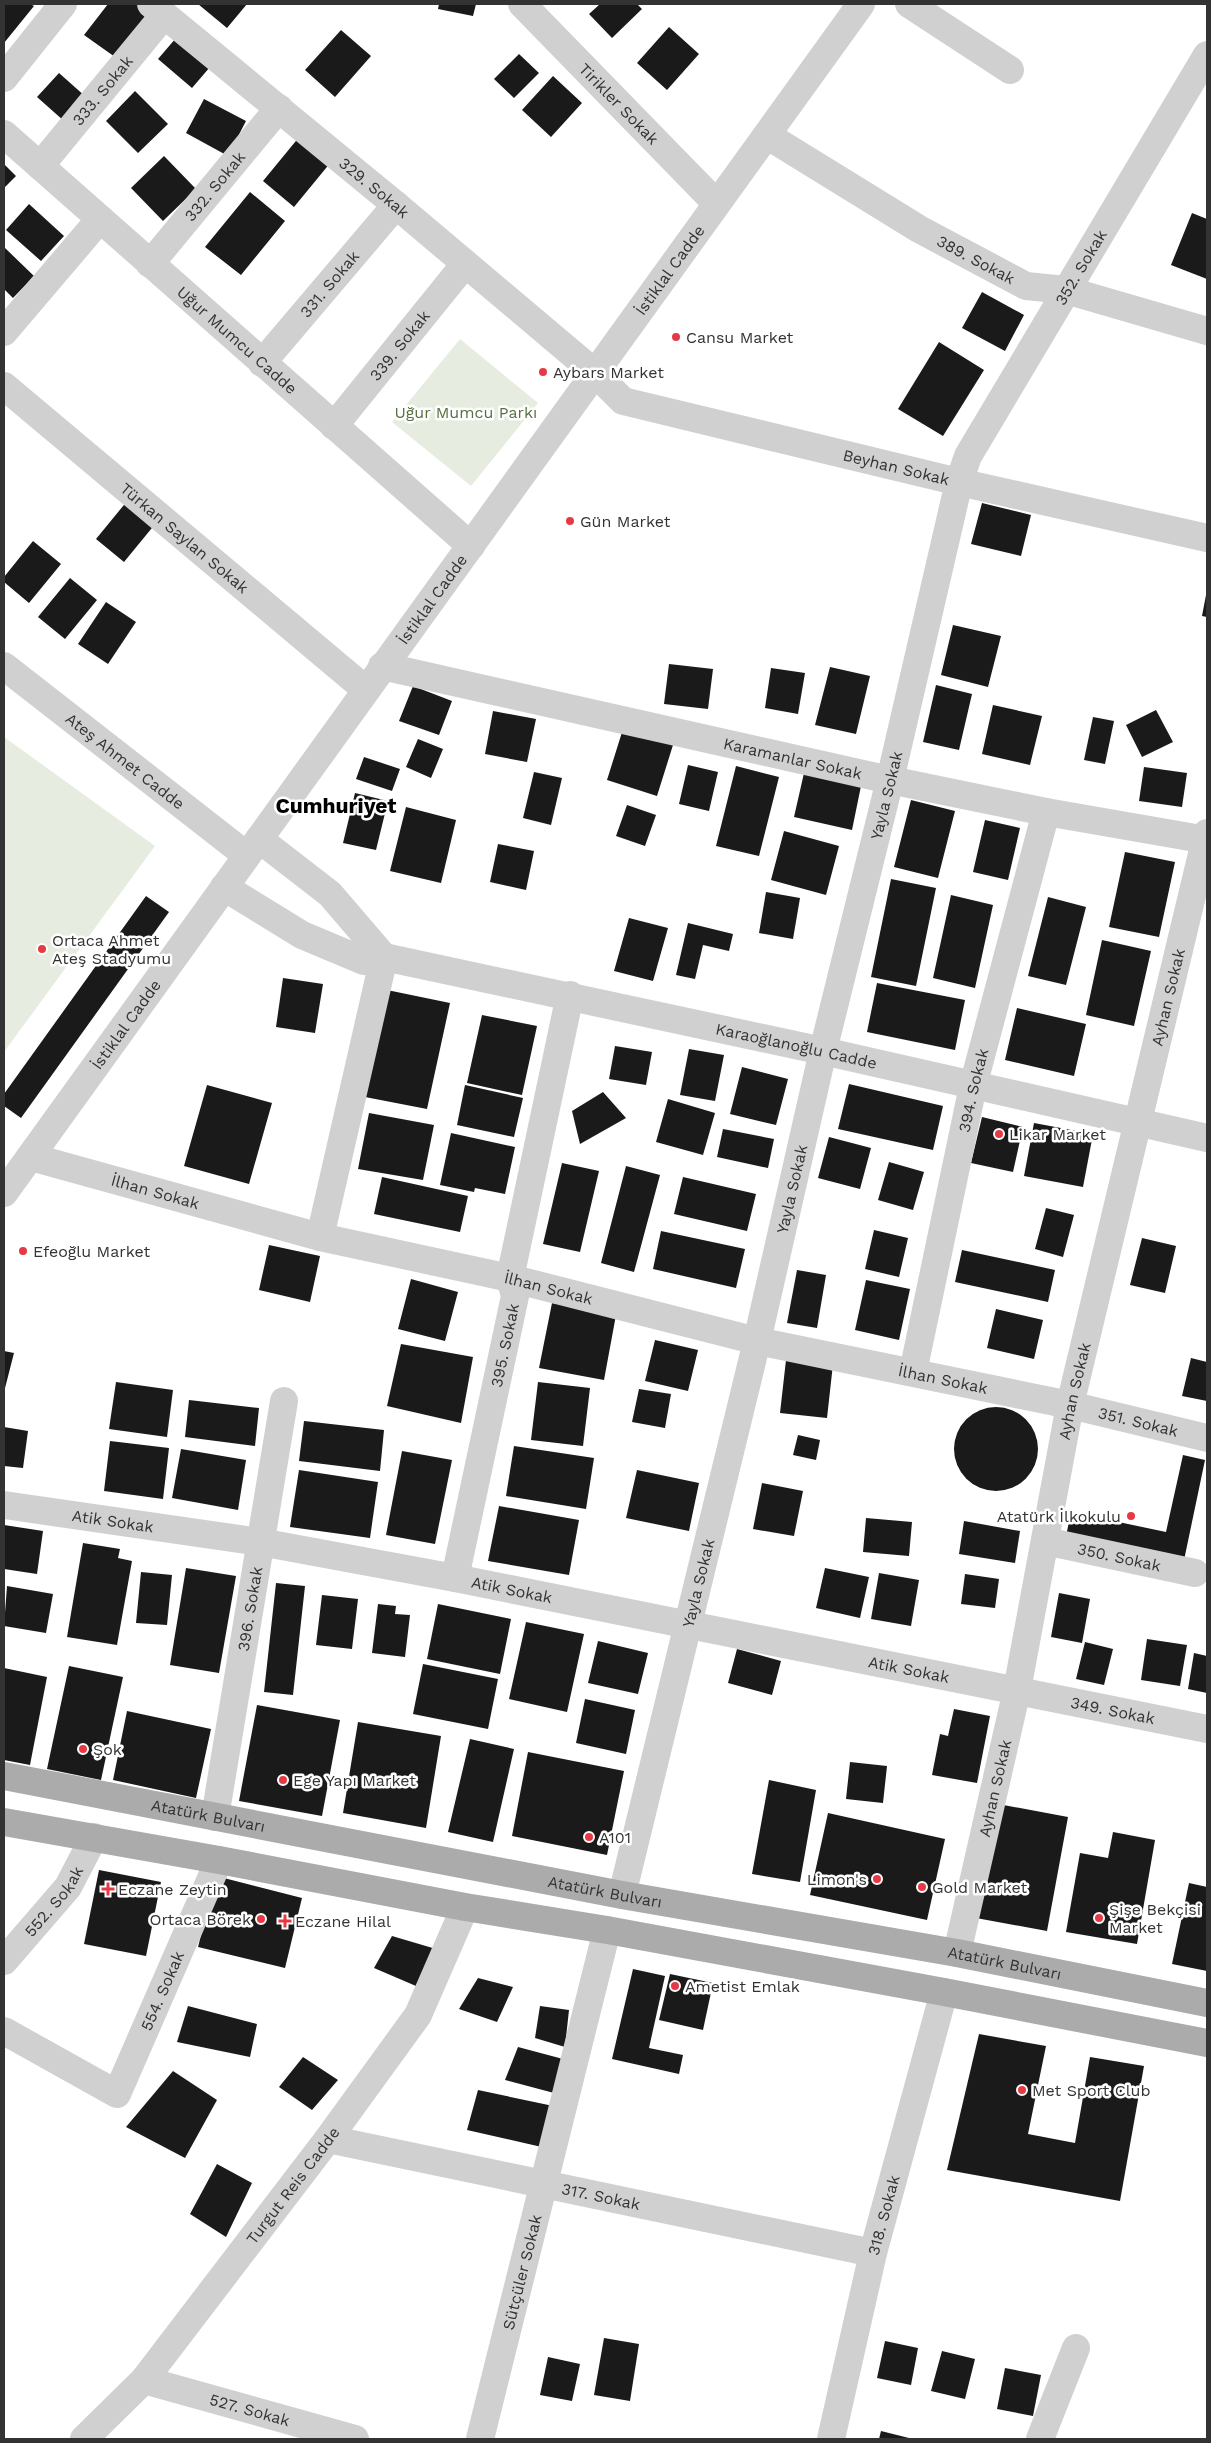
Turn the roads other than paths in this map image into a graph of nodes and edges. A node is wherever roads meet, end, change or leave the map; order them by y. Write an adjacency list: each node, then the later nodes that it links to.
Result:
1 (64, 4): 8 (street)
2 (522, 4): 13 (street, Tirikler Sokak)
3 (859, 4): 11 (street, İstiklal Cadde)
4 (909, 4): 7 (street)
5 (158, 9): 9 (street, 329. Sokak); 12 (street, 333. Sokak)
6 (1207, 55): 18 (street, 352. Sokak)
7 (1010, 70)
8 (4, 78)
9 (279, 108): 14 (street, 329. Sokak); 16 (street, 332. Sokak)
10 (4, 134): 12 (street, Uğur Mumcu Cadde)
11 (768, 136): 13 (street, İstiklal Cadde); 18 (street, 389. Sokak)
12 (40, 166): 15 (street, Uğur Mumcu Cadde)
13 (716, 203): 22 (street, İstiklal Cadde)
14 (396, 205): 17 (street, 329. Sokak); 21 (street, 331. Sokak)
15 (100, 219): 16 (street, Uğur Mumcu Cadde); 20 (street)
16 (150, 264): 21 (street, Uğur Mumcu Cadde)
17 (466, 264): 22 (street, 329. Sokak); 24 (street, 339. Sokak)
18 (1066, 290): 19 (street, 389. Sokak); 25 (street, 352. Sokak)
19 (1207, 331)
20 (4, 332)
21 (262, 363): 24 (street, Uğur Mumcu Cadde)
22 (595, 373): 25 (street, Beyhan Sokak); 27 (street, İstiklal Cadde)
23 (4, 386): 30 (street, Türkan Saylan Sokak)
24 (334, 426): 27 (street, Uğur Mumcu Cadde)
25 (959, 482): 26 (street, Beyhan Sokak); 31 (street, Yayla Sokak)
26 (1207, 538)
27 (471, 546): 29 (street, İstiklal Cadde)
28 (4, 666): 34 (street, Ateş Ahmet Cadde)
29 (382, 666): 30 (street, İstiklal Cadde); 31 (street, Karamanlar Sokak)
30 (365, 689): 34 (street, İstiklal Cadde)
31 (890, 780): 32 (street, Karamanlar Sokak); 38 (street, Yayla Sokak)
32 (1046, 812): 33 (street, Karamanlar Sokak); 39 (street, 394. Sokak)
33 (1207, 838): 40 (street, Ayhan Sokak)
34 (253, 847): 35 (street, İstiklal Cadde); 36 (street)
35 (224, 887): 36 (street, Karaoğlanoğlu Cadde); 42 (street, İstiklal Cadde)
36 (384, 957): 37 (street, Karaoğlanoğlu Cadde); 44 (street)
37 (570, 995): 38 (street, Karaoğlanoğlu Cadde); 45 (street, 395. Sokak)
38 (823, 1050): 39 (street, Karaoğlanoğlu Cadde); 46 (street, Yayla Sokak)
39 (973, 1086): 40 (street, Karaoğlanoğlu Cadde); 47 (street, 394. Sokak)
40 (1140, 1122): 41 (street, Karaoğlanoğlu Cadde); 49 (street, Ayhan Sokak)
41 (1207, 1138)
42 (31, 1157): 43 (street, İstiklal Cadde); 44 (street, İlhan Sokak)
43 (4, 1193)
44 (320, 1237): 45 (street, İlhan Sokak)
45 (510, 1278): 46 (street, İlhan Sokak); 55 (street, 395. Sokak)
46 (757, 1342): 47 (street, İlhan Sokak); 56 (street, Yayla Sokak)
47 (913, 1372): 49 (street, İlhan Sokak)
48 (284, 1401): 53 (street, 396. Sokak)
49 (1070, 1405): 50 (street, 351. Sokak); 52 (street, Ayhan Sokak)
50 (1207, 1438)
51 (4, 1505): 53 (street, Atik Sokak)
52 (1045, 1541): 54 (street, 350. Sokak); 57 (street, Ayhan Sokak)
53 (260, 1542): 55 (street, Atik Sokak); 60 (street, 396. Sokak)
54 (1195, 1573)
55 (455, 1578): 56 (street, Atik Sokak)
56 (686, 1625): 57 (street, Atik Sokak); 64 (street, Yayla Sokak)
57 (1017, 1690): 58 (street, 349. Sokak); 67 (street, Ayhan Sokak)
58 (1207, 1729)
59 (4, 1776): 60 (main road, Atatürk Bulvarı)
60 (215, 1817): 64 (main road, Atatürk Bulvarı)
61 (4, 1822): 62 (main road)
62 (94, 1837): 63 (main road); 68 (street, 552. Sokak)
63 (219, 1860): 65 (main road); 71 (street, 554. Sokak)
64 (622, 1895): 67 (main road, Atatürk Bulvarı)
65 (465, 1907): 66 (main road); 73 (street, Turgut Reis Cadde)
66 (607, 1930): 69 (main road); 74 (street, Sütçüler Sokak)
67 (957, 1953): 70 (main road, Atatürk Bulvarı)
68 (4, 1961)
69 (944, 1992): 72 (main road); 75 (street, 318. Sokak)
70 (1207, 2003)
71 (4, 2030)
72 (1207, 2043)
73 (328, 2139): 74 (street, 317. Sokak); 77 (street, Turgut Reis Cadde)
74 (545, 2184): 75 (street, 317. Sokak); 80 (street, Sütçüler Sokak)
75 (873, 2253): 81 (street, 318. Sokak)
76 (1076, 2348): 82 (street)
77 (144, 2380): 78 (street, Turgut Reis Cadde); 79 (street, 527. Sokak)
78 (84, 2439)
79 (355, 2439)
80 (480, 2439)
81 (831, 2439)
82 (1040, 2439)

